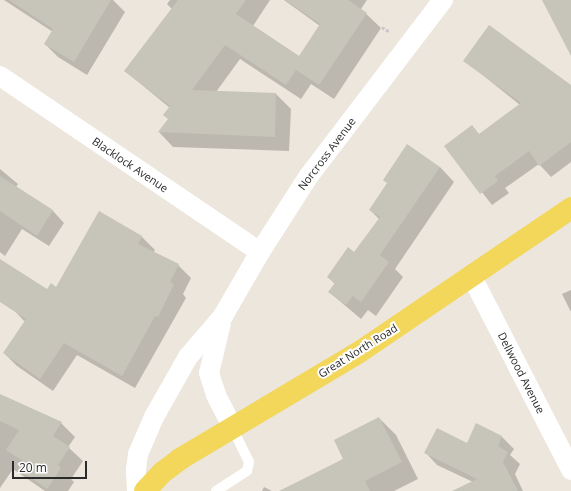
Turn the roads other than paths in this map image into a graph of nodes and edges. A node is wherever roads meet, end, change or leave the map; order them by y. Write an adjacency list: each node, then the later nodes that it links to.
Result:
1 (443, 0): 4 (street, Norcross Avenue)
2 (0, 76): 4 (street, Blacklock Avenue)
3 (571, 208): 5 (main road, Great North Road)
4 (260, 252): 6 (street, Norcross Avenue)
5 (472, 277): 7 (main road, Great North Road); 8 (street, Dellwood Avenue)
6 (223, 316): 7 (street, Norcross Avenue); 9 (street, Norcross Avenue)
7 (232, 427): 10 (main road, Great North Road); 11 (lane)
8 (571, 470)
9 (137, 491)
10 (145, 491)
11 (216, 491)

